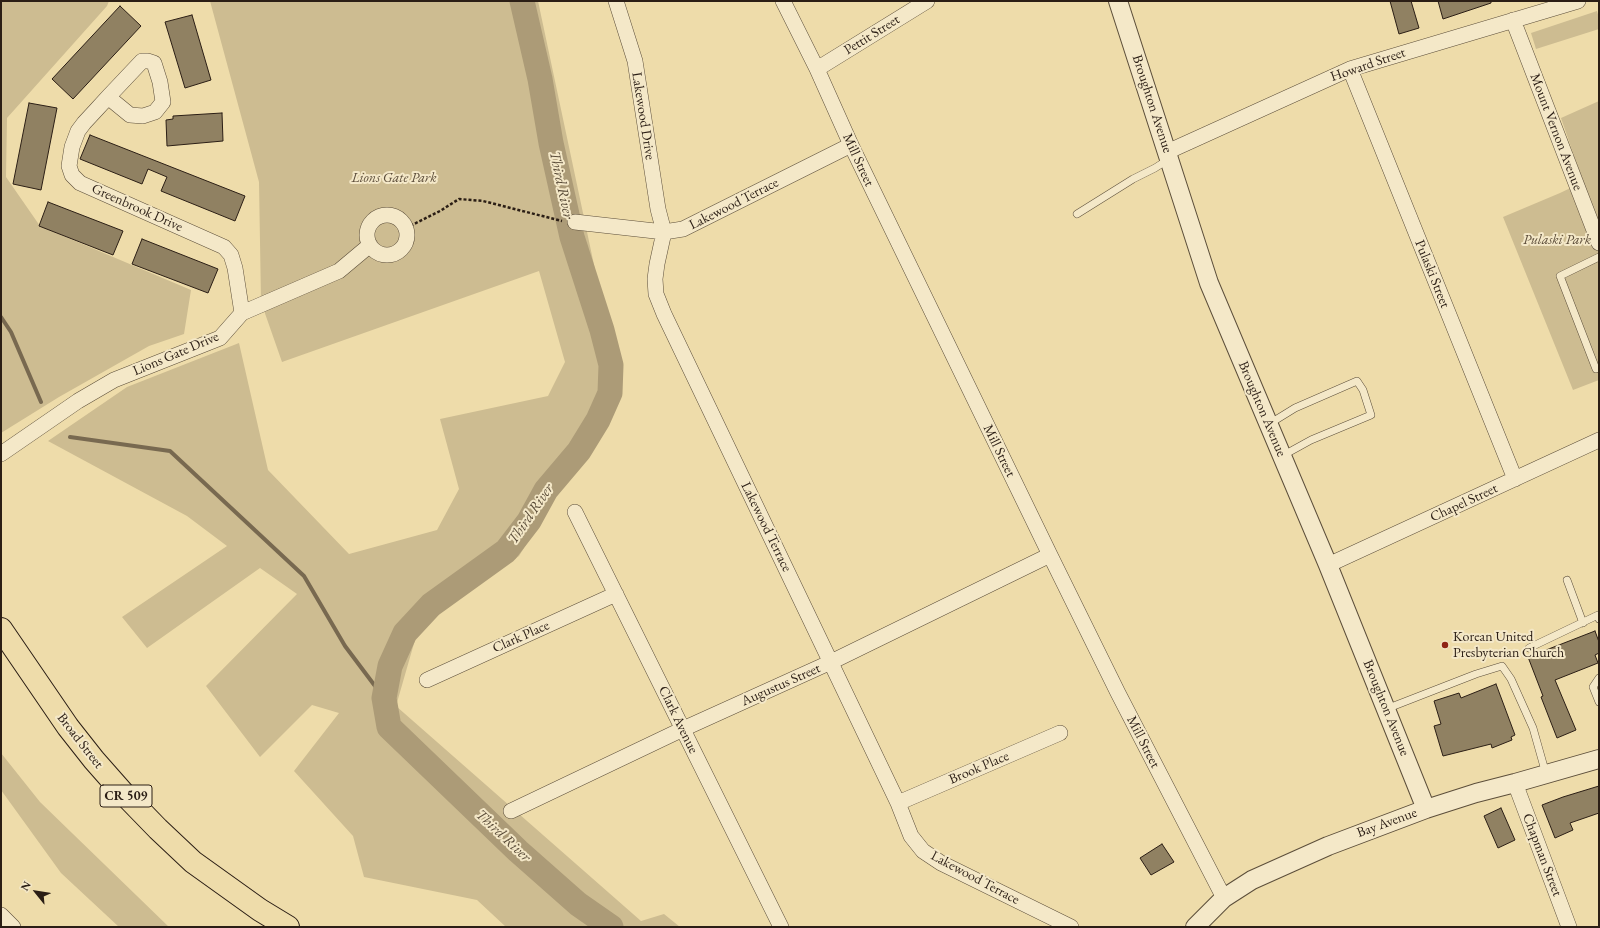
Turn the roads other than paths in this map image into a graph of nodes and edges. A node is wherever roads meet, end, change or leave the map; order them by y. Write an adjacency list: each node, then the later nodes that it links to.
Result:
1 (616, 1): 14 (street, Lakewood Drive)
2 (783, 1): 7 (street, Mill Street)
3 (926, 1): 7 (street, Pettit Street)
4 (1118, 1): 11 (street, Broughton Avenue)
5 (1578, 1): 6 (street, Howard Street)
6 (1513, 20): 8 (street, Howard Street); 15 (street, Mount Vernon Avenue)
7 (817, 69): 10 (street, Mill Street)
8 (1350, 69): 11 (street, Howard Street); 24 (street, Pulaski Street)
9 (108, 97): 18 (street, Greenbrook Drive)
10 (851, 145): 14 (street, Lakewood Terrace); 26 (street, Mill Street)
11 (1168, 156): 12 (lane); 20 (street, Broughton Avenue)
12 (1077, 214)
13 (568, 222): 14 (street)
14 (664, 232): 34 (street, Lakewood Terrace)
15 (1599, 243)
16 (370, 245): 16 (street); 18 (street, Lions Gate Drive)
17 (1599, 257): 19 (lane)
18 (242, 313): 22 (street, Lions Gate Drive)
19 (1597, 368)
20 (1269, 425): 23 (street, Broughton Avenue); 23 (lane)
21 (1599, 440): 24 (street, Chapel Street)
22 (1, 454)
23 (1282, 456): 27 (street, Broughton Avenue)
24 (1514, 480): 27 (street, Chapel Street)
25 (575, 512): 29 (street, Clark Avenue)
26 (1050, 555): 34 (street, Augustus Street); 47 (street, Mill Street)
27 (1328, 565): 38 (street, Broughton Avenue)
28 (1567, 580): 31 (lane)
29 (616, 594): 36 (street, Clark Place); 39 (street, Clark Avenue)
30 (1599, 619): 31 (lane)
31 (1583, 623): 33 (lane)
32 (1, 629): 50 (main road, Broad Street / CR 509)
33 (1529, 648)
34 (831, 662): 39 (street, Augustus Street); 44 (street, Lakewood Terrace)
35 (1599, 678): 37 (lane)
36 (427, 680)
37 (1599, 702)
38 (1386, 709): 42 (lane); 45 (street, Broughton Avenue)
39 (683, 729): 46 (street, Augustus Street); 51 (street, Clark Avenue)
40 (1060, 733): 44 (street, Brook Place)
41 (1599, 759): 42 (street, Bay Avenue)
42 (1546, 774): 43 (street, Bay Avenue)
43 (1515, 783): 45 (street, Bay Avenue); 54 (street, Chapman Street)
44 (898, 804): 52 (street, Lakewood Terrace)
45 (1426, 809): 47 (street, Bay Avenue)
46 (511, 811)
47 (1224, 898): 53 (street, Bay Avenue)
48 (1, 915): 49 (street)
49 (13, 927)
50 (288, 927)
51 (782, 927)
52 (1071, 927)
53 (1195, 927)
54 (1569, 927)

